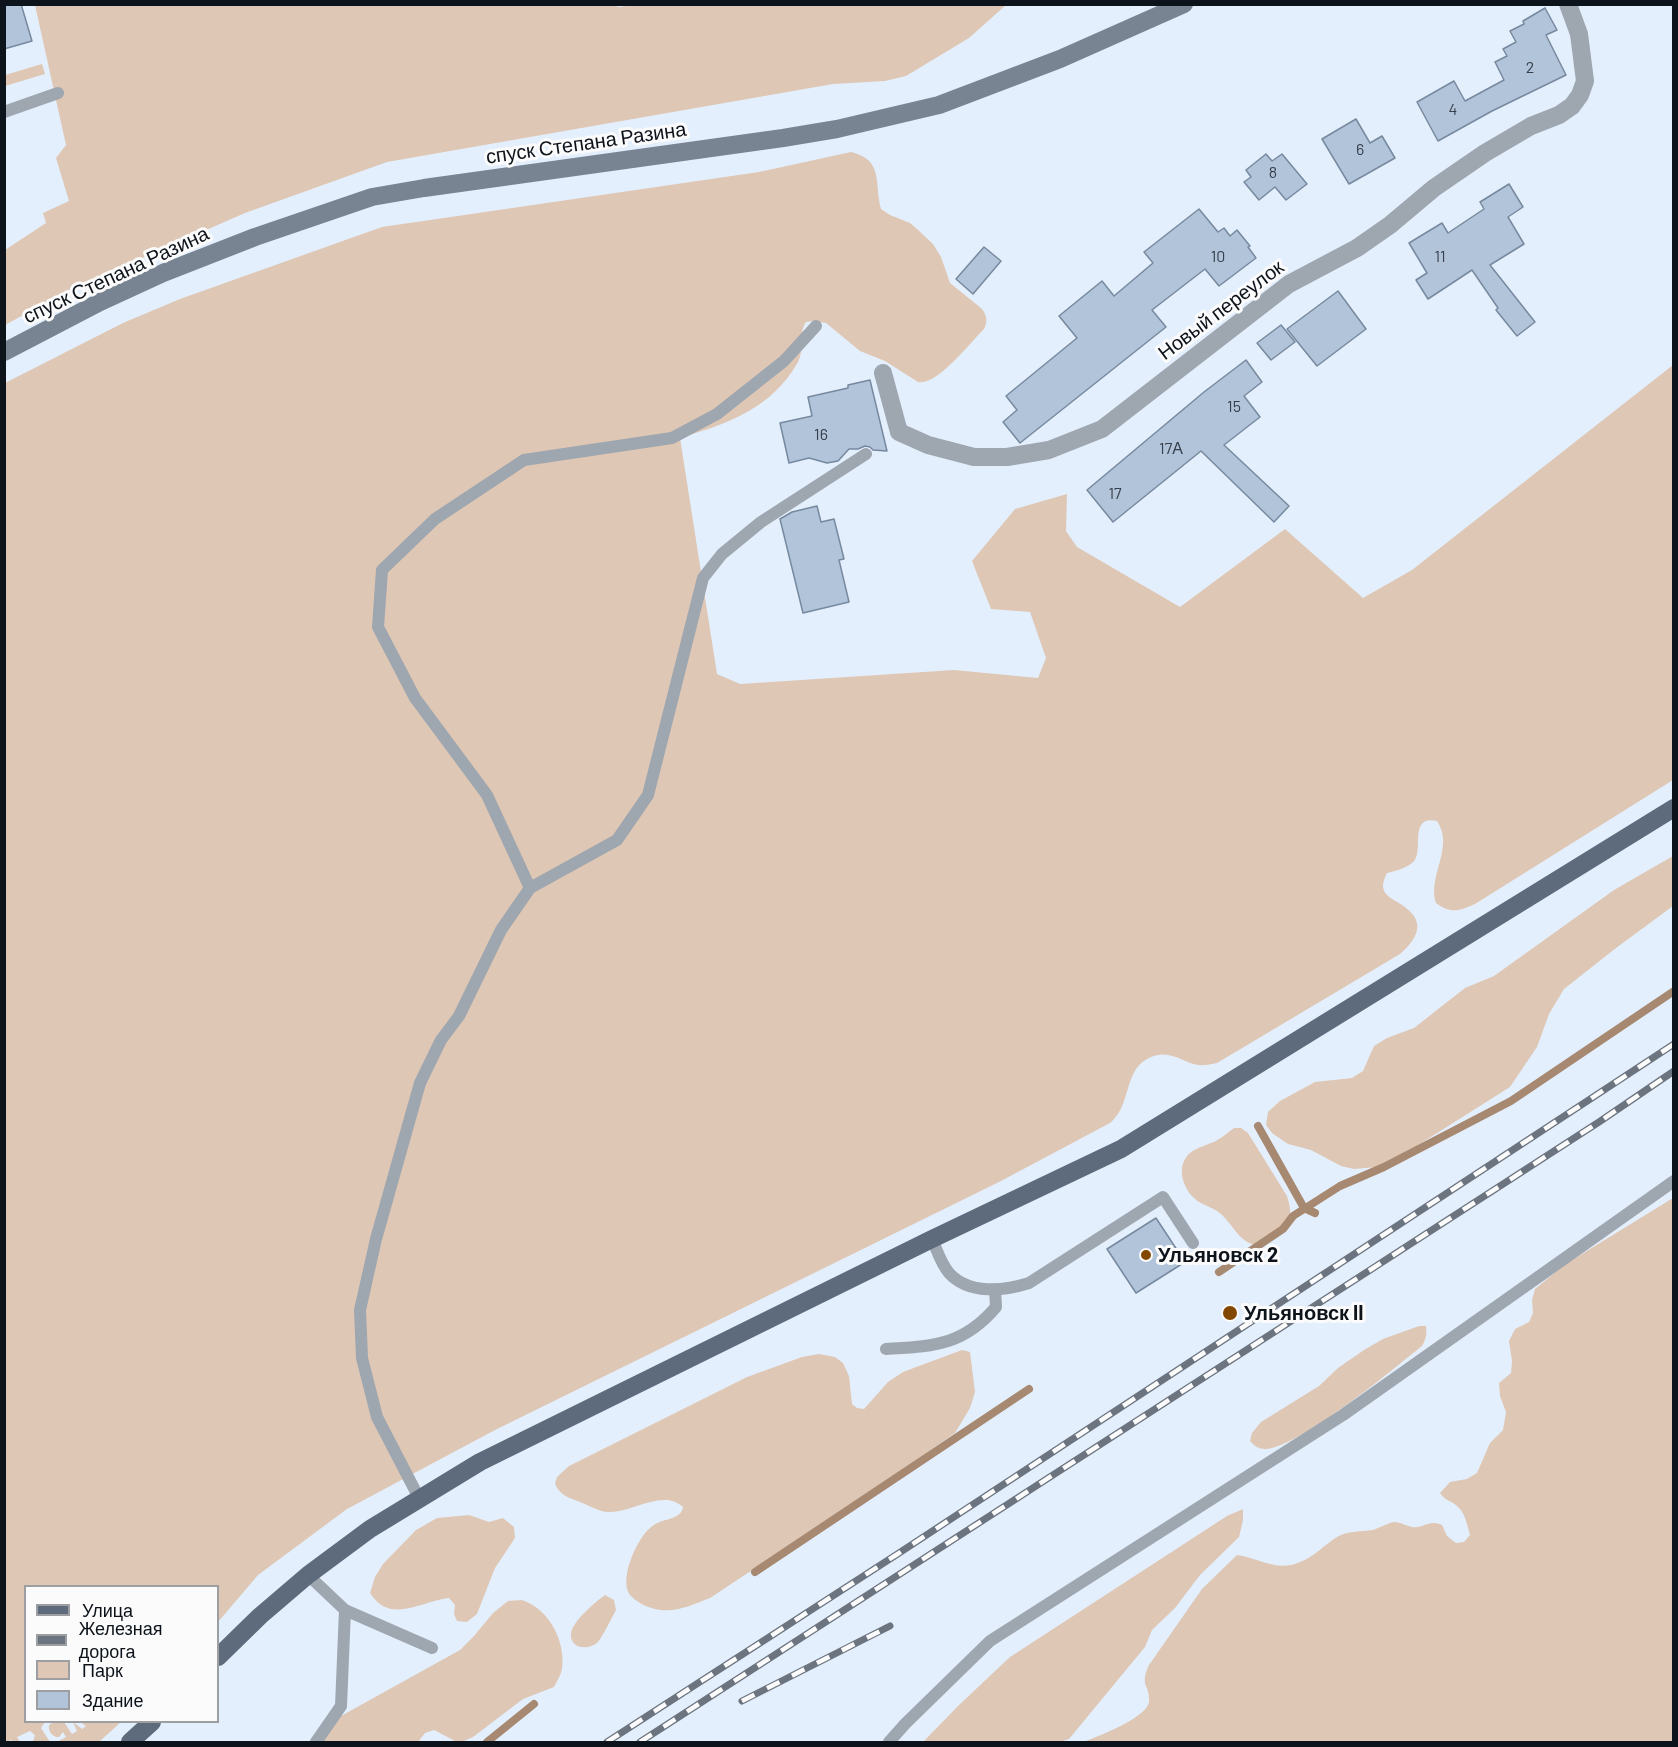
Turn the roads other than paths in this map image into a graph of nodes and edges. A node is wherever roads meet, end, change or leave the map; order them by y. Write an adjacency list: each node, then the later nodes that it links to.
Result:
1 (1184, 4): 6 (main road, спуск Степана Разина)
2 (1568, 4): 7 (street, Новый переулок)
3 (58, 93): 4 (lane)
4 (4, 112)
5 (816, 326): 10 (lane)
6 (4, 352)
7 (883, 373)
8 (866, 454): 10 (lane)
9 (1674, 808): 12 (main road)
10 (530, 888): 16 (lane)
11 (1674, 1181): 24 (lane)
12 (932, 1239): 14 (lane); 16 (main road)
13 (1193, 1243): 14 (lane)
14 (995, 1289): 15 (lane)
15 (886, 1350)
16 (419, 1498): 17 (main road)
17 (308, 1575): 18 (lane); 20 (main road)
18 (345, 1610): 19 (lane); 23 (lane)
19 (432, 1648)
20 (219, 1656)
21 (151, 1723): 22 (main road)
22 (130, 1743)
23 (316, 1743)
24 (889, 1743)

